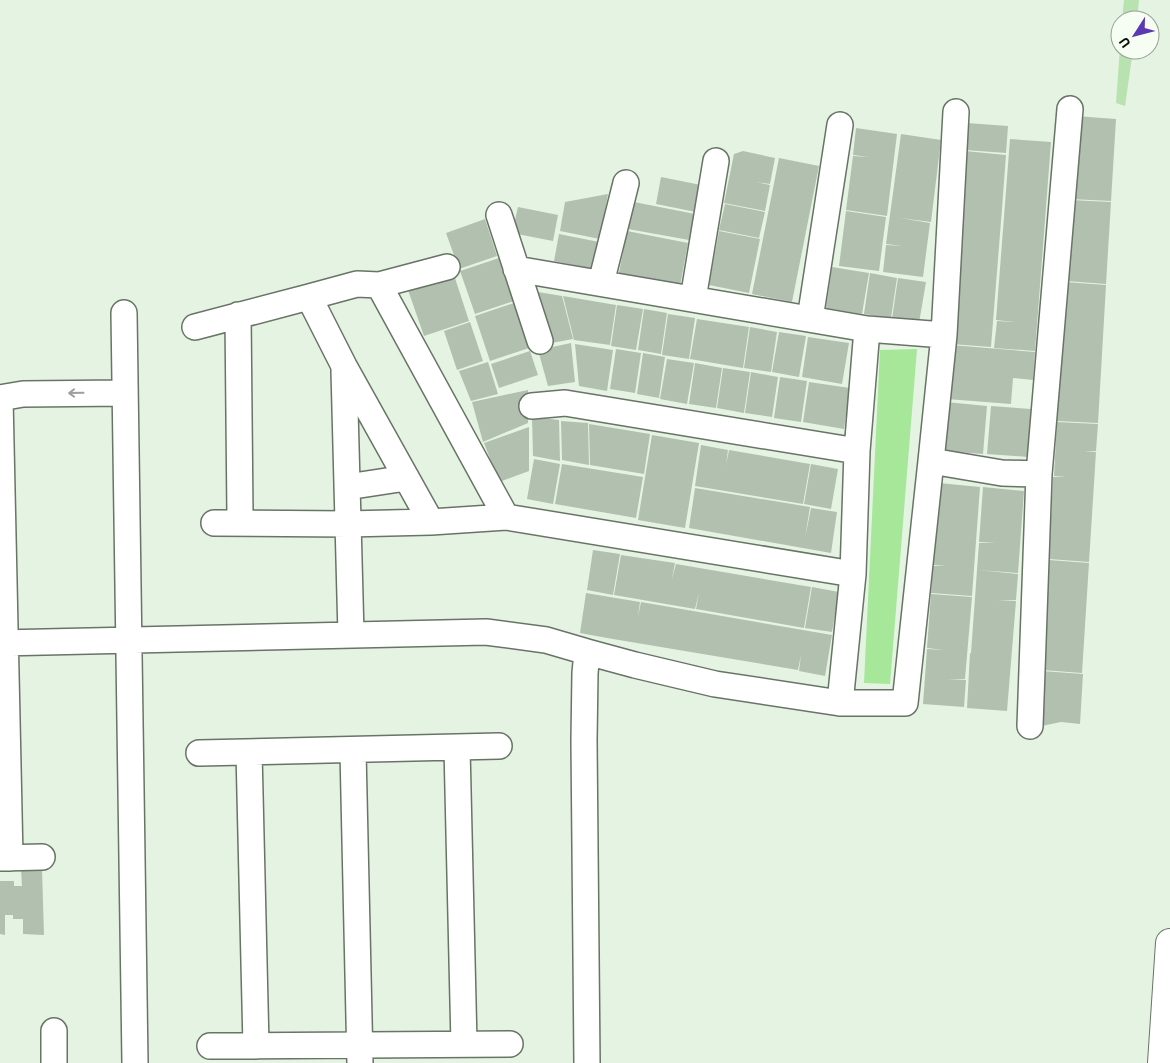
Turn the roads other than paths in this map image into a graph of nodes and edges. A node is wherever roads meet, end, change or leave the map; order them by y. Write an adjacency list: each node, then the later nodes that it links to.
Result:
1 (1070, 109): 26 (street)
2 (956, 112): 18 (street)
3 (840, 124): 15 (street)
4 (716, 161): 12 (street)
5 (626, 183): 9 (street)
6 (499, 215): 8 (street)
7 (447, 267): 10 (street)
8 (516, 269): 9 (street); 19 (street)
9 (602, 283): 12 (street)
10 (379, 285): 11 (street); 29 (street)
11 (309, 297): 14 (street); 20 (street)
12 (693, 299): 15 (street)
13 (124, 313): 21 (street)
14 (238, 315): 16 (street); 30 (street)
15 (810, 319): 17 (street)
16 (195, 327)
17 (867, 329): 18 (street); 24 (street)
18 (944, 335): 25 (street)
19 (540, 341)
20 (344, 366): 27 (street); 28 (street)
21 (125, 392): 22 (street, one-way to 22); 36 (street)
22 (0, 398): 37 (street)
23 (532, 406): 24 (street)
24 (857, 451): 34 (street)
25 (931, 461): 26 (street); 39 (street)
26 (1040, 474): 40 (street)
27 (406, 478): 28 (street); 31 (street)
28 (346, 487): 33 (street)
29 (506, 516): 31 (street); 34 (street)
30 (244, 522): 32 (street); 33 (street)
31 (431, 522): 33 (street)
32 (214, 523)
33 (348, 524): 35 (street)
34 (852, 574): 39 (street)
35 (351, 635): 36 (street); 38 (street)
36 (128, 640): 37 (street); 57 (street)
37 (2, 643): 43 (street)
38 (587, 652): 39 (street); 58 (street)
39 (847, 703)
40 (1030, 726)
41 (498, 746): 42 (street)
42 (457, 748): 44 (street); 51 (street)
43 (4, 751): 48 (street)
44 (353, 751): 45 (street); 55 (street)
45 (249, 752): 46 (street); 54 (street)
46 (199, 753)
47 (42, 857): 48 (street)
48 (5, 858)
49 (1170, 943): 59 (highway)
50 (54, 1032): 56 (street)
51 (464, 1044): 52 (street); 55 (street)
52 (510, 1044)
53 (210, 1046): 54 (street)
54 (256, 1046): 55 (street)
55 (359, 1054)
56 (54, 1063)
57 (135, 1063)
58 (587, 1063)
59 (1162, 1063)

